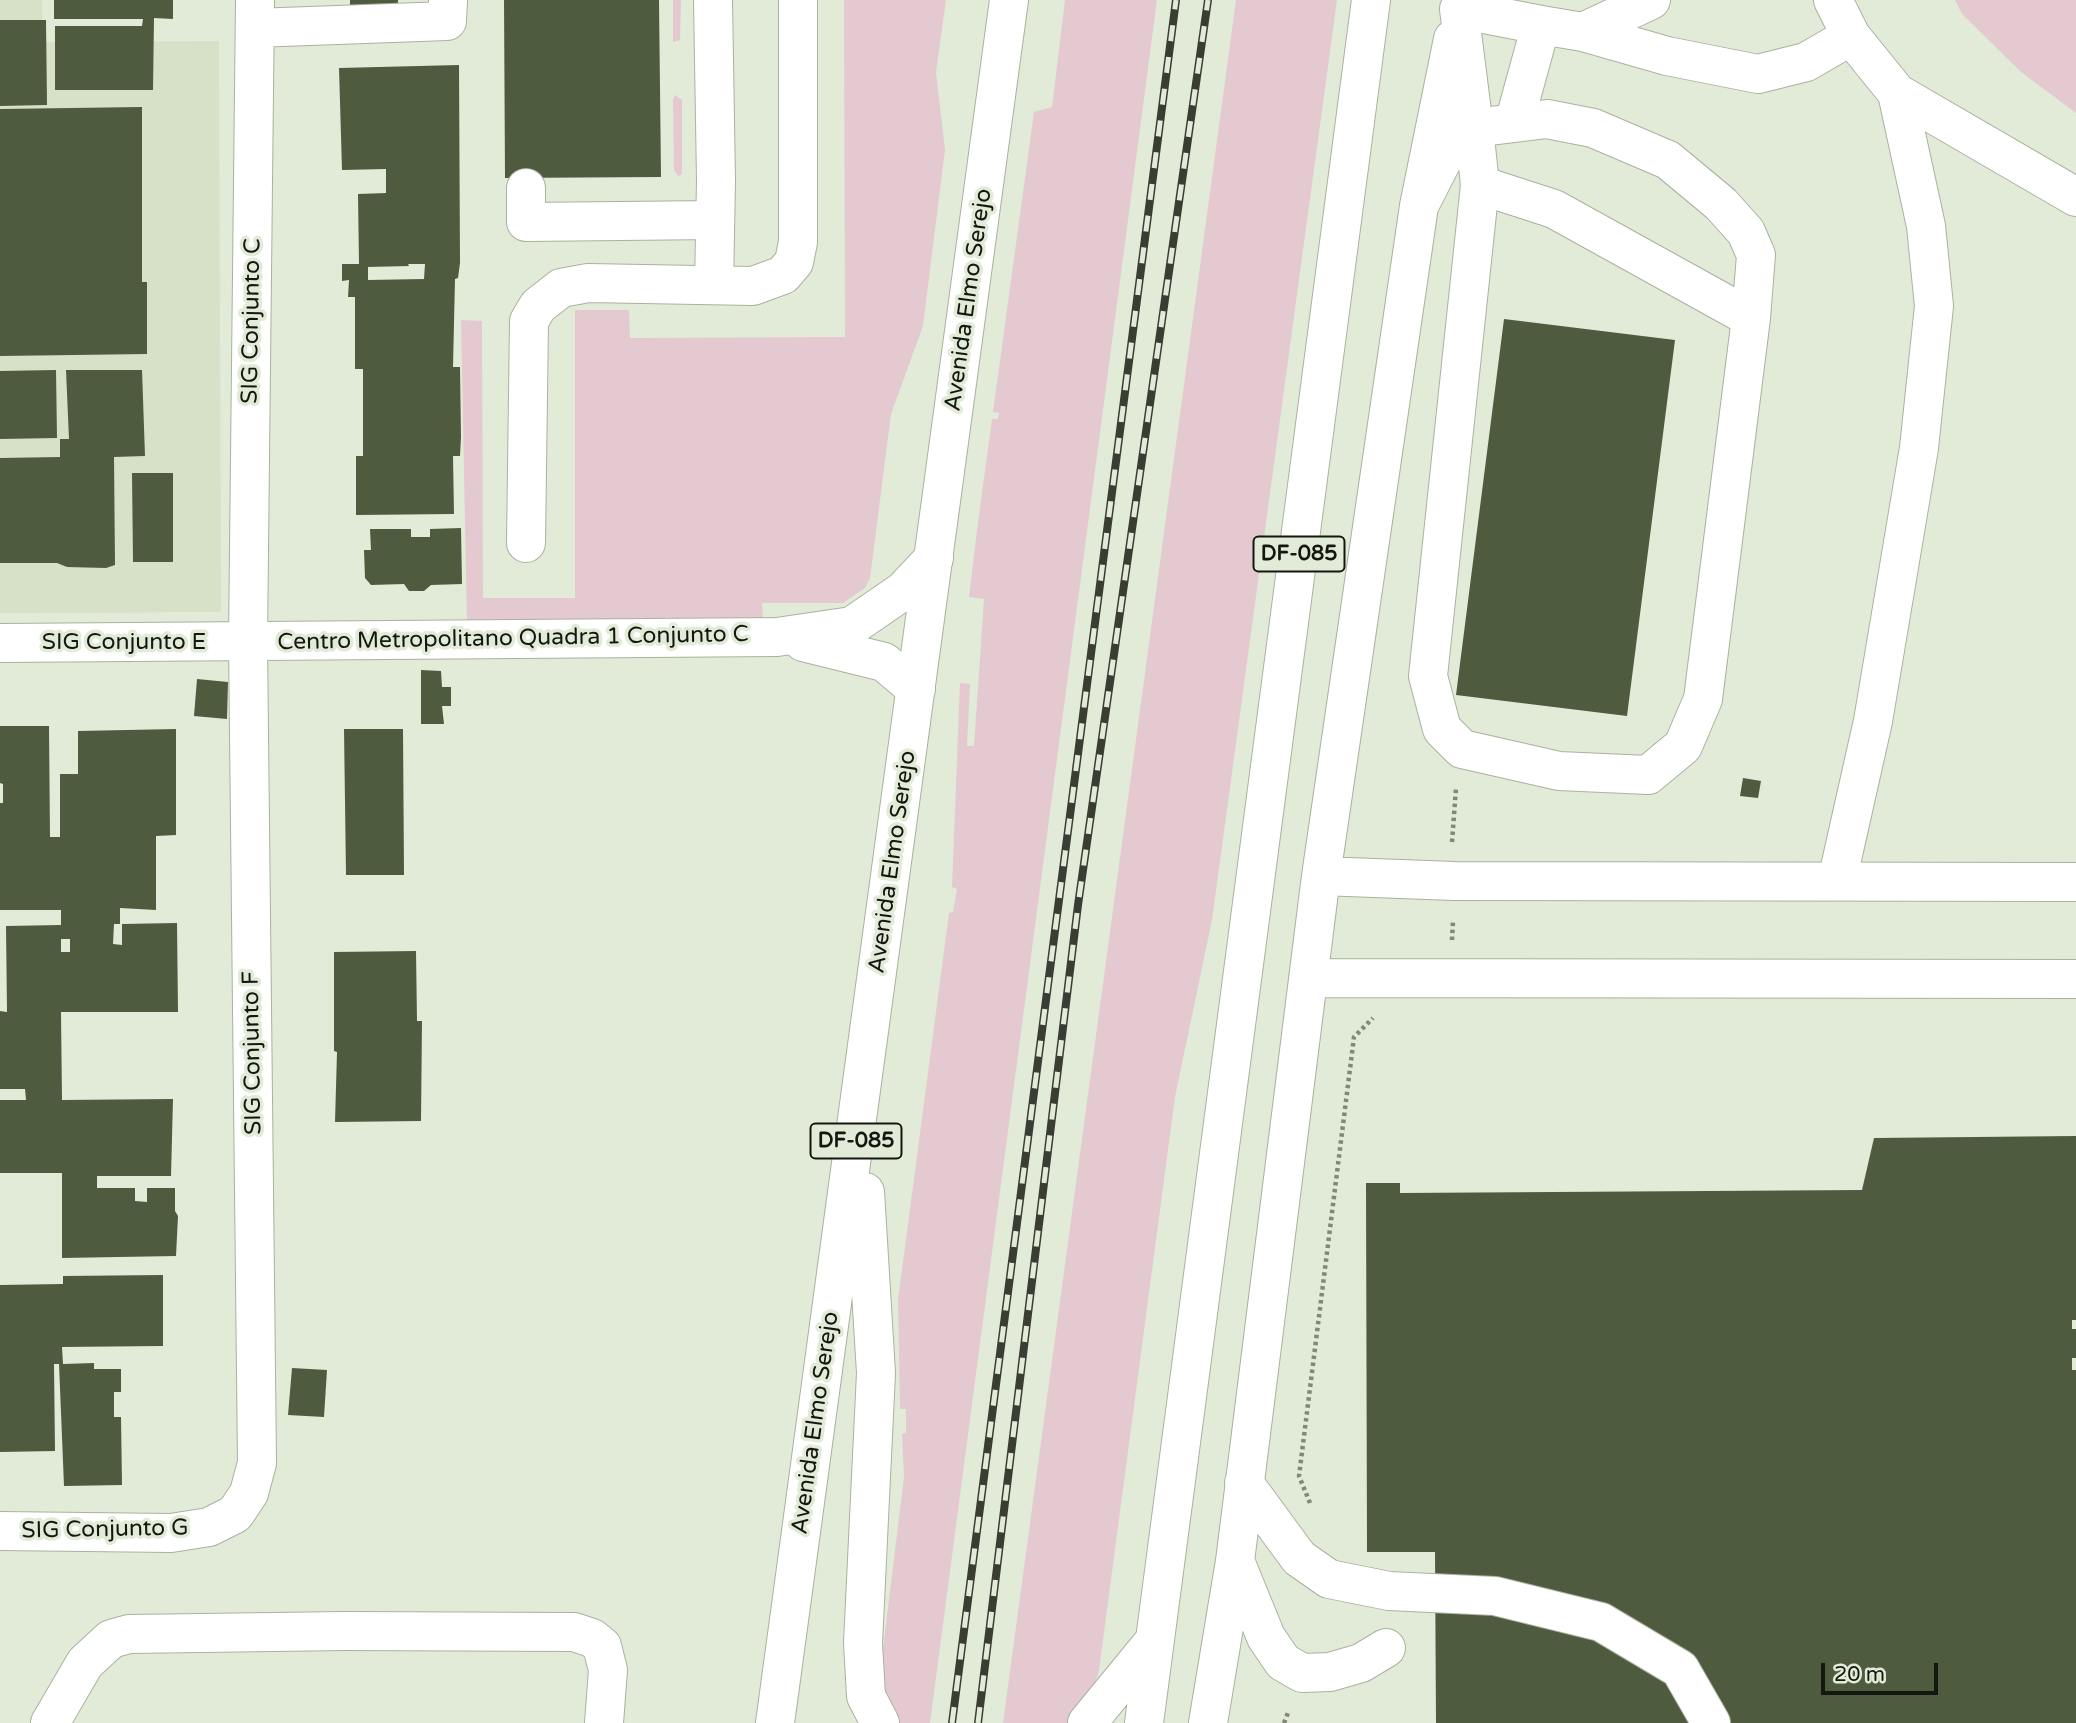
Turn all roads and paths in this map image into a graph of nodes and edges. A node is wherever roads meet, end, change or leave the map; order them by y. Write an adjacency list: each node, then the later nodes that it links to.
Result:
1 (448, 0): 9 (main road)
2 (712, 0): 21 (main road)
3 (798, 0): 22 (main road)
4 (1009, 0): 25 (main road, Avenida Elmo Serejo / DF-085)
5 (1371, 0): 42 (main road, DF-085)
6 (1651, 0): 12 (main road)
7 (1833, 0): 13 (main road)
8 (1459, 4): 11 (main road); 16 (main road); 20 (main road)
9 (327, 12): 10 (main road)
10 (255, 14): 27 (main road, SIG Conjunto C)
11 (1541, 25): 12 (main road); 15 (main road)
12 (1583, 32): 13 (main road)
13 (1851, 36): 14 (main road)
14 (1897, 93): 19 (main road); 31 (main road)
15 (1514, 123): 16 (main road); 23 (main road)
16 (1474, 128): 17 (main road); 20 (main road)
17 (1480, 185): 23 (main road); 23 (main road)
18 (526, 188): 21 (main road)
19 (2076, 197)
20 (1419, 206): 30 (main road)
21 (715, 220): 22 (main road)
22 (713, 285): 24 (main road)
23 (1751, 318)
24 (526, 543)
25 (934, 558): 26 (main road); 29 (main road, Avenida Elmo Serejo / DF-085)
26 (777, 637): 27 (main road, Centro Metropolitano Quadra 1 Conjunto C); 29 (main road)
27 (248, 642): 28 (main road, SIG Conjunto E); 37 (main road, SIG Conjunto F)
28 (0, 643)
29 (916, 689): 36 (main road, Avenida Elmo Serejo / DF-085)
30 (1321, 876): 31 (main road); 33 (main road)
31 (1837, 881): 32 (main road)
32 (2076, 882)
33 (1308, 978): 34 (main road); 38 (main road)
34 (2076, 979)
35 (1376, 1014): 39 (path)
36 (860, 1106): 47 (main road, Avenida Elmo Serejo / DF-085); 48 (main road)
37 (257, 1463): 40 (main road, SIG Conjunto G)
38 (1244, 1483): 41 (main road); 53 (main road)
39 (1315, 1515)
40 (0, 1531)
41 (1235, 1561): 44 (main road); 51 (main road)
42 (1155, 1640): 49 (main road); 50 (main road, DF-085)
43 (1386, 1648): 44 (main road)
44 (1302, 1673): 52 (path)
45 (50, 1723): 46 (main road)
46 (604, 1723)
47 (775, 1723)
48 (880, 1723)
49 (1087, 1723)
50 (1144, 1723)
51 (1208, 1723)
52 (1284, 1723)
53 (1711, 1723)

